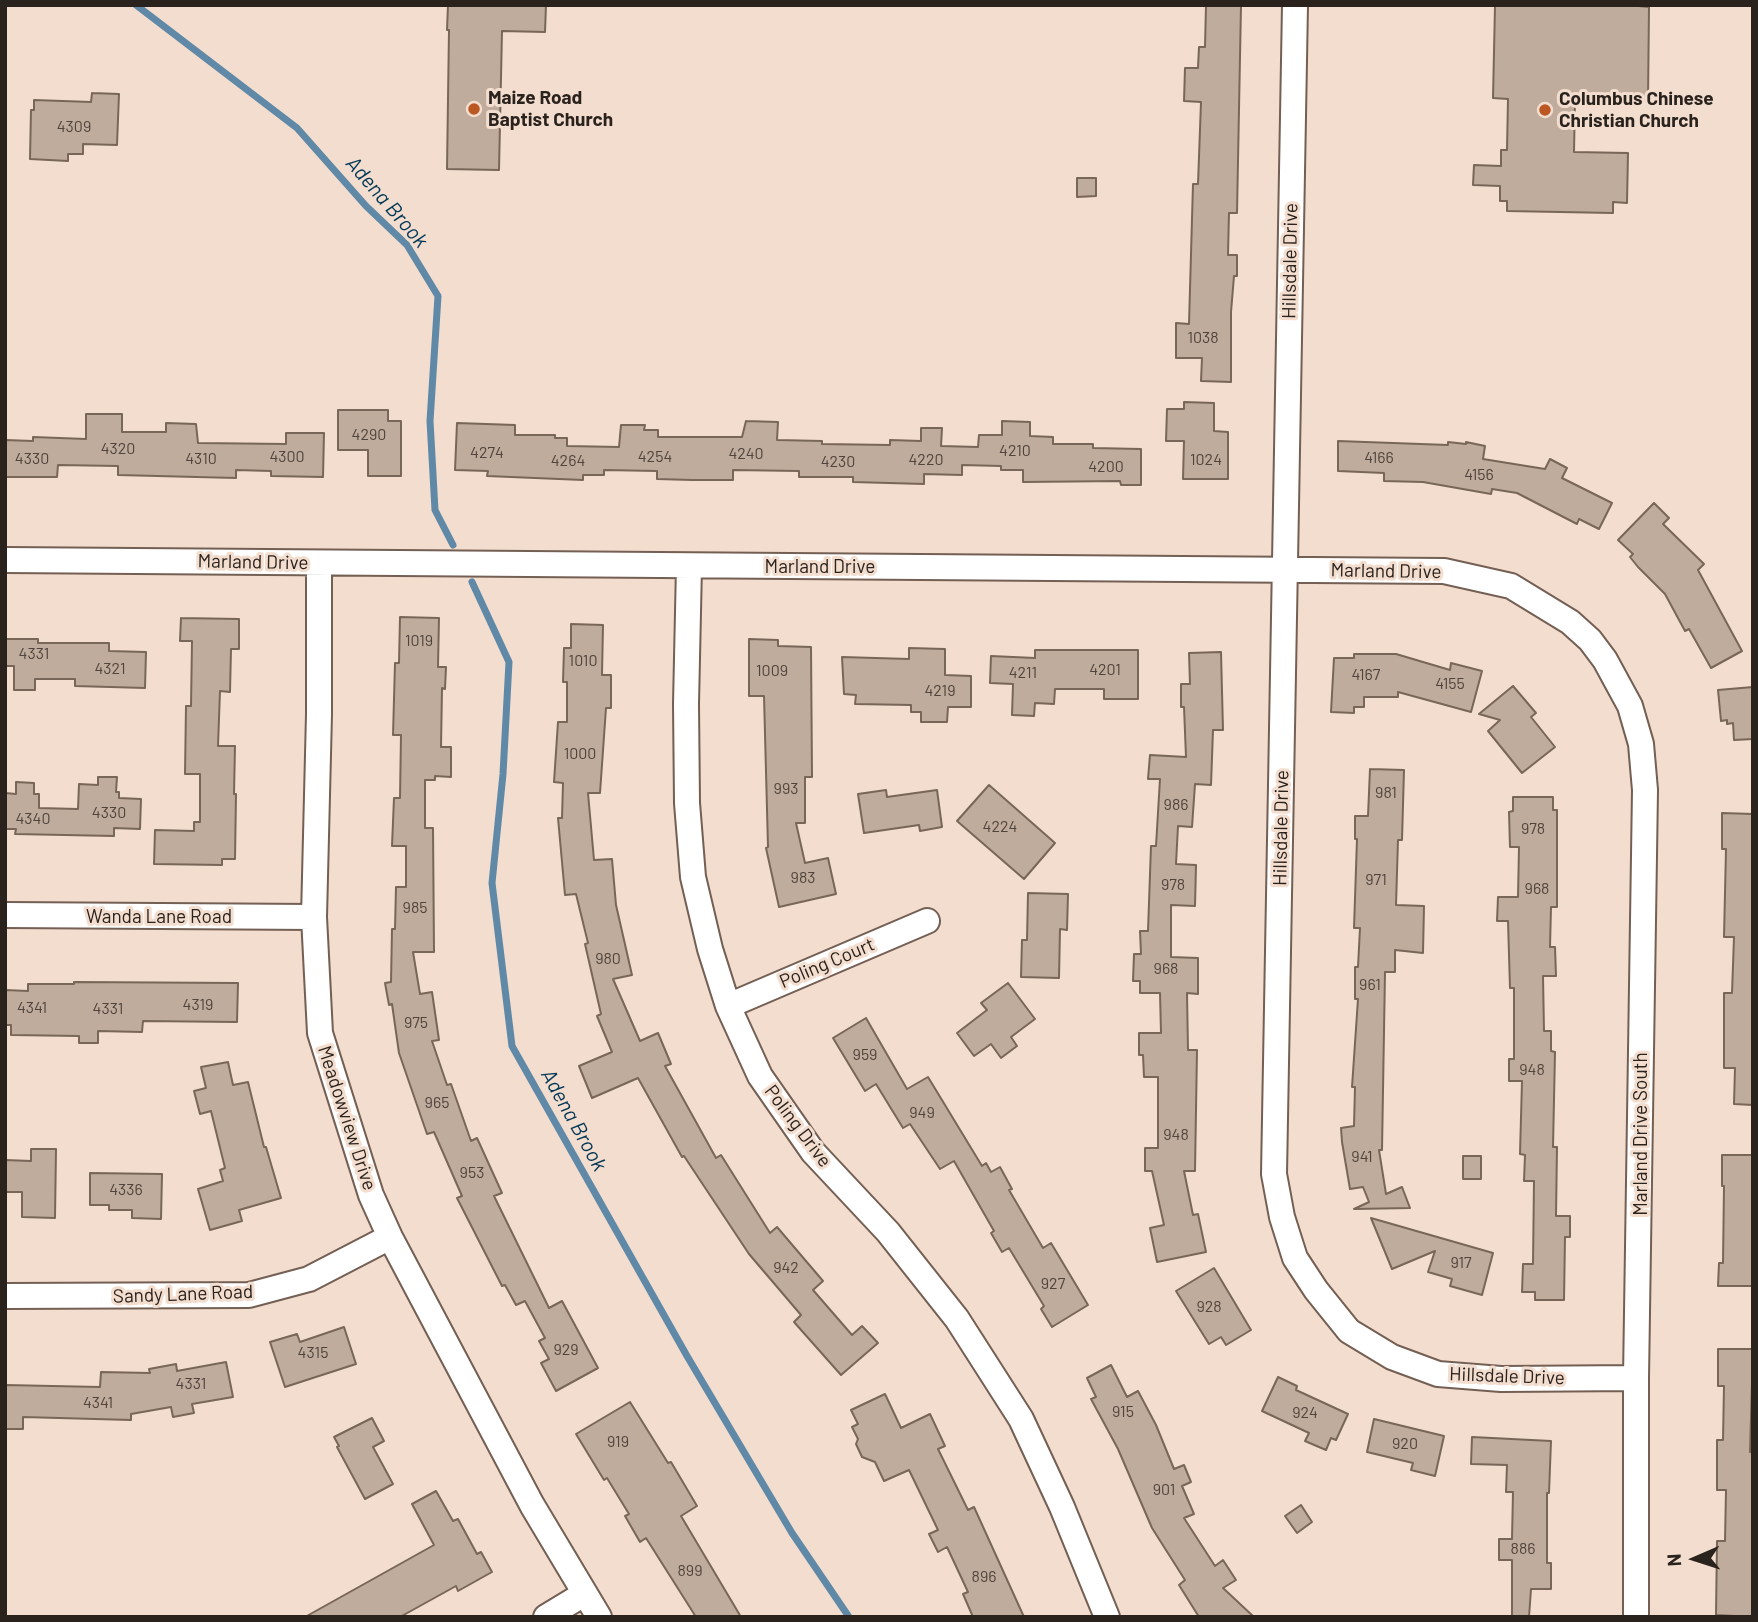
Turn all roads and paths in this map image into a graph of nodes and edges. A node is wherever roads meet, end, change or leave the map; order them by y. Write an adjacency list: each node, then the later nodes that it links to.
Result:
1 (1295, 5): 5 (street, Hillsdale Drive)
2 (5, 560): 3 (street, Marland Drive)
3 (319, 563): 4 (street, Marland Drive); 8 (street, Meadowview Drive)
4 (690, 566): 5 (street, Marland Drive); 10 (street, Poling Drive)
5 (1286, 571): 6 (street, Marland Drive); 13 (street, Hillsdale Drive)
6 (1605, 660): 13 (street, Marland Drive South)
7 (5, 915): 8 (street, Wanda Lane Road)
8 (314, 917): 11 (street, Meadowview Drive)
9 (927, 921): 10 (street, Poling Court)
10 (728, 1006): 17 (street, Poling Drive)
11 (390, 1237): 12 (street, Sandy Lane Road); 14 (street, Meadowview Drive)
12 (5, 1296)
13 (1636, 1378): 18 (street, Marland Drive South)
14 (584, 1594): 15 (street); 16 (street, Meadowview Drive)
15 (546, 1617)
16 (599, 1617)
17 (1107, 1617)
18 (1636, 1617)

